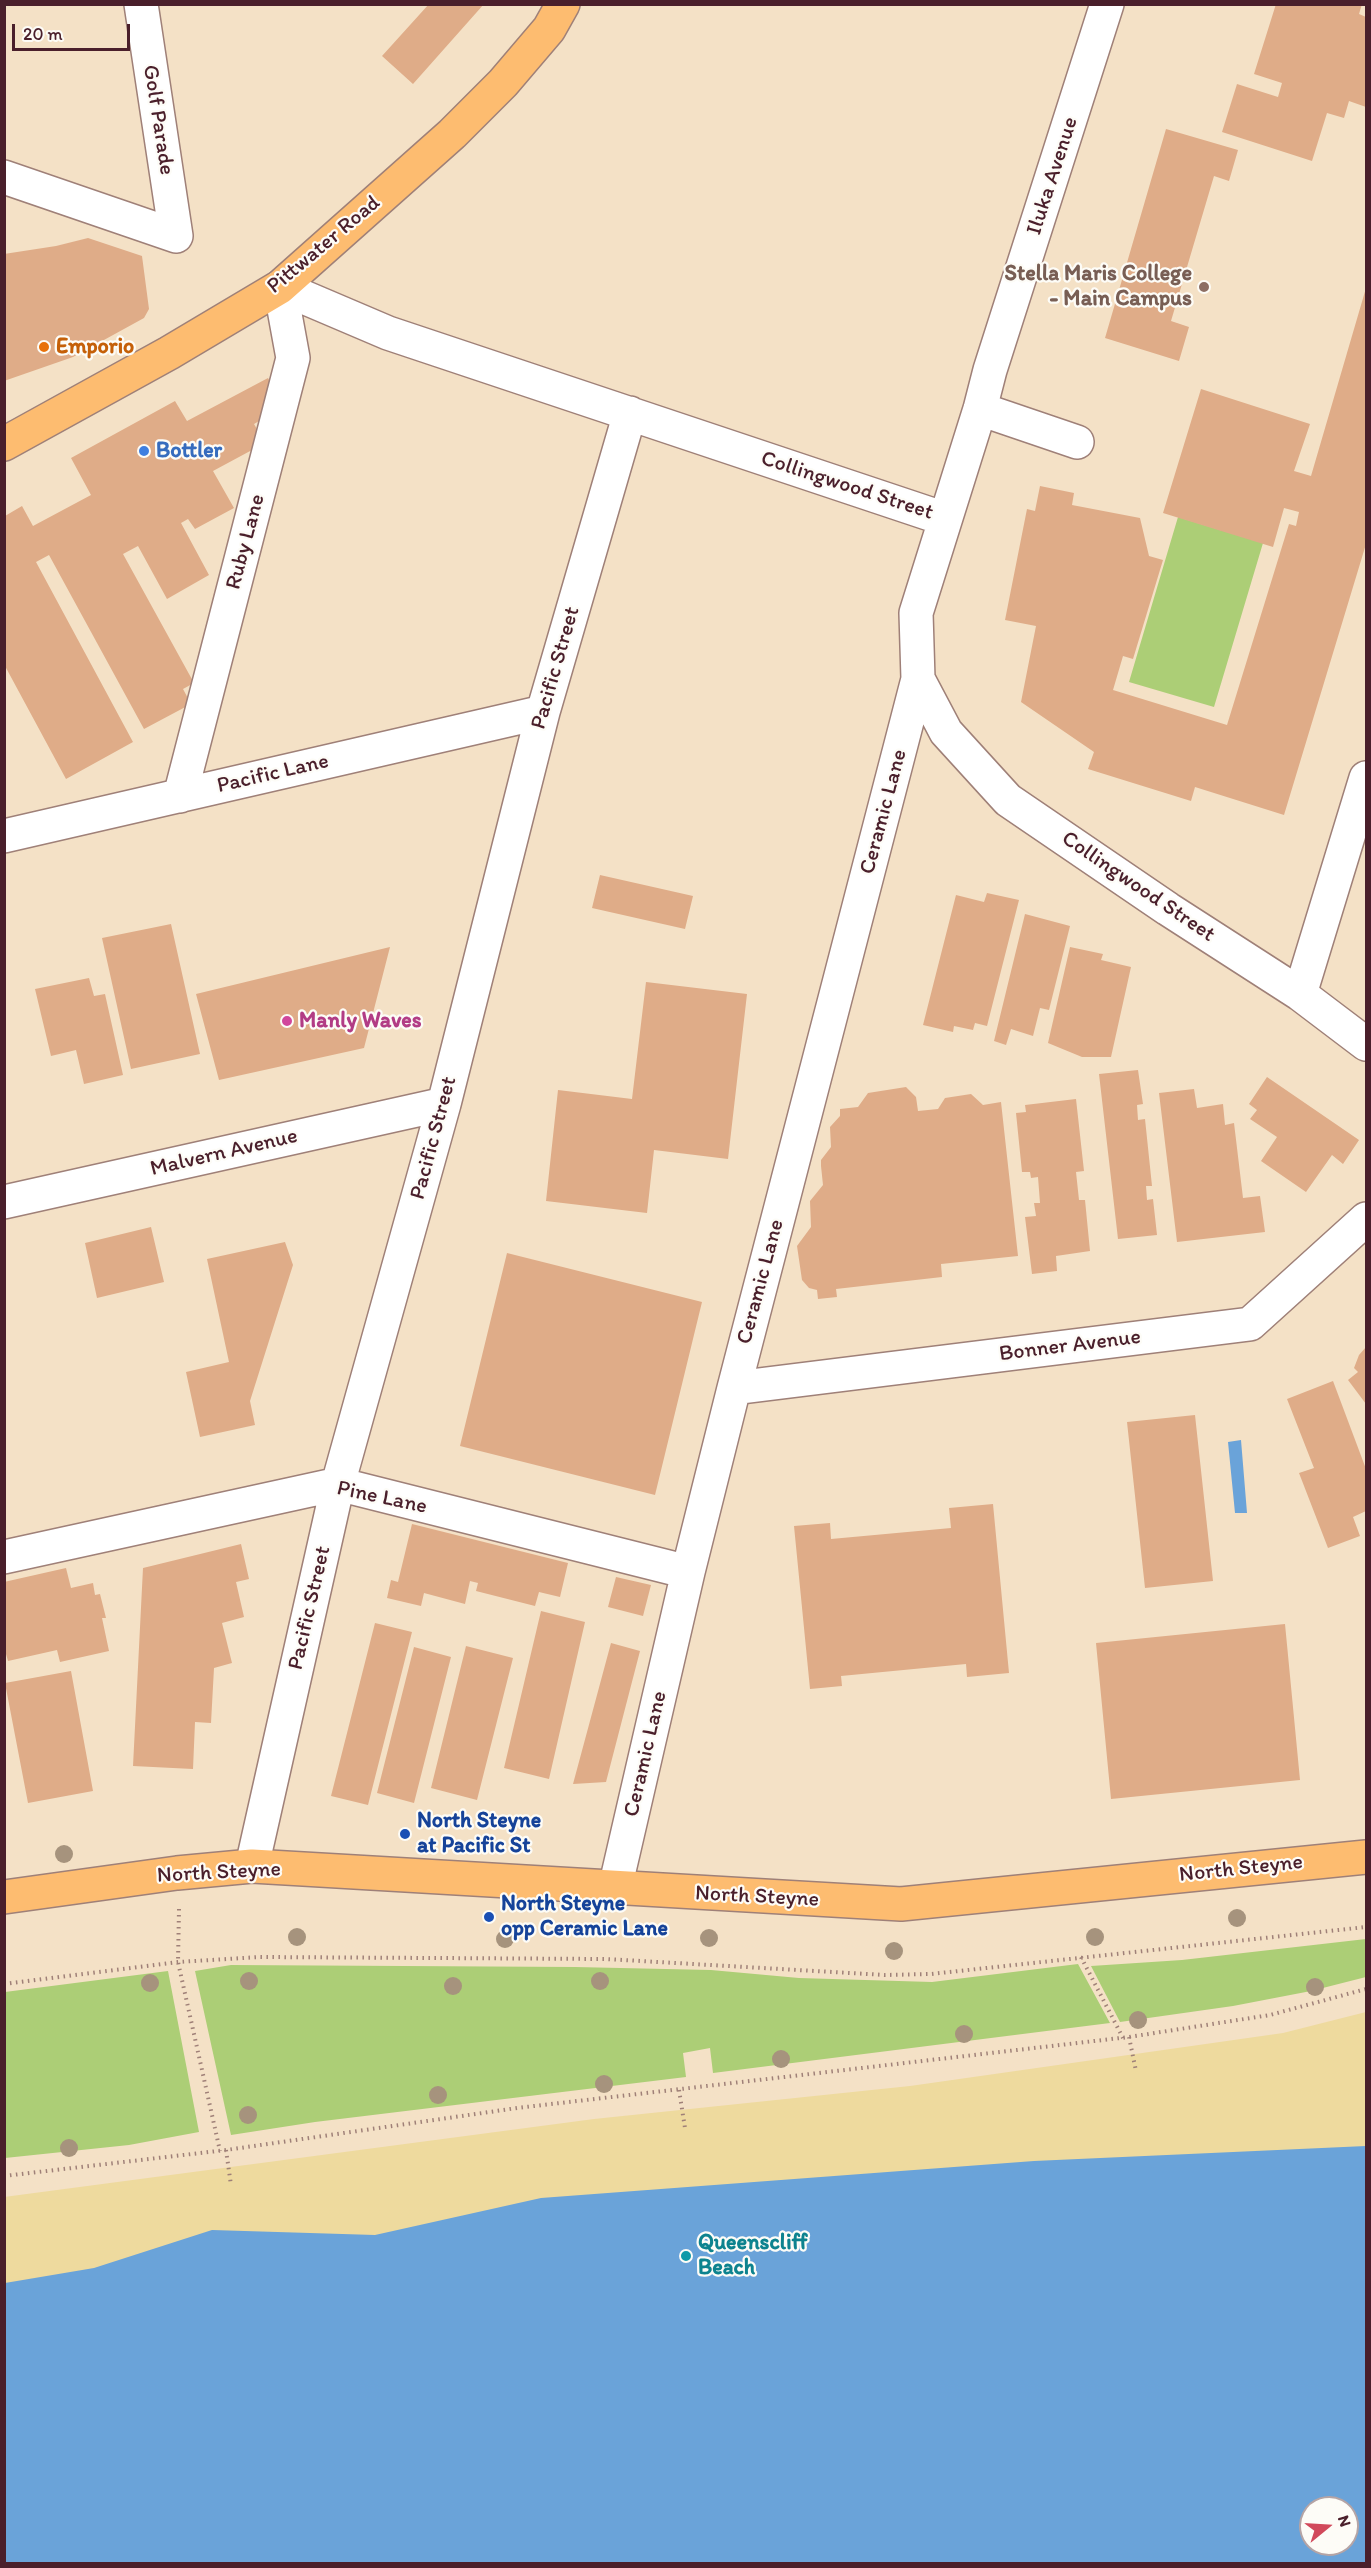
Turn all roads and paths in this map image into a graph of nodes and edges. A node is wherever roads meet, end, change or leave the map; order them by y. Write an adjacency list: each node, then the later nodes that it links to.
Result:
1 (141, 4): 4 (street, Golf Parade)
2 (563, 4): 5 (main road, Pittwater Road)
3 (1107, 4): 6 (street, Iluka Avenue)
4 (4, 177)
5 (280, 287): 7 (street, Collingwood Street); 9 (main road, Pittwater Road); 14 (street, Ruby Lane)
6 (980, 410): 8 (street); 10 (street, Iluka Avenue)
7 (630, 413): 10 (street, Collingwood Street); 12 (street, Pacific Street)
8 (1077, 442)
9 (4, 444)
10 (945, 519): 11 (street, Collingwood Street)
11 (918, 679): 16 (street, Collingwood Street); 21 (street, Ceramic Lane)
12 (543, 712): 14 (street, Pacific Lane); 18 (street, Pacific Street)
13 (1366, 778): 16 (street)
14 (180, 795): 15 (street, Pacific Lane)
15 (4, 836)
16 (1300, 994): 17 (street, Collingwood Street)
17 (1366, 1044)
18 (444, 1104): 19 (street, Malvern Avenue); 22 (street, Pacific Street)
19 (4, 1202)
20 (1366, 1219): 21 (street, Bonner Avenue)
21 (734, 1388): 24 (street, Ceramic Lane)
22 (338, 1484): 23 (street, Pine Lane); 24 (street, Pine Lane); 26 (street, Pacific Street)
23 (4, 1557)
24 (688, 1572): 27 (street, Ceramic Lane)
25 (1366, 1857): 27 (main road, North Steyne)
26 (252, 1866): 27 (main road, North Steyne); 28 (main road, North Steyne)
27 (615, 1888)
28 (4, 1898)
29 (179, 1900): 32 (path)
30 (1366, 1927): 31 (path)
31 (1081, 1957): 32 (path); 36 (path)
32 (178, 1962): 33 (path); 41 (path)
33 (4, 1984)
34 (1366, 1989): 35 (path)
35 (1130, 2037): 36 (path); 37 (path)
36 (1124, 2038): 38 (path)
37 (1136, 2071)
38 (679, 2090): 39 (path); 40 (path)
39 (685, 2128)
40 (226, 2150): 41 (path); 43 (path)
41 (220, 2151): 42 (path)
42 (4, 2176)
43 (231, 2185)

